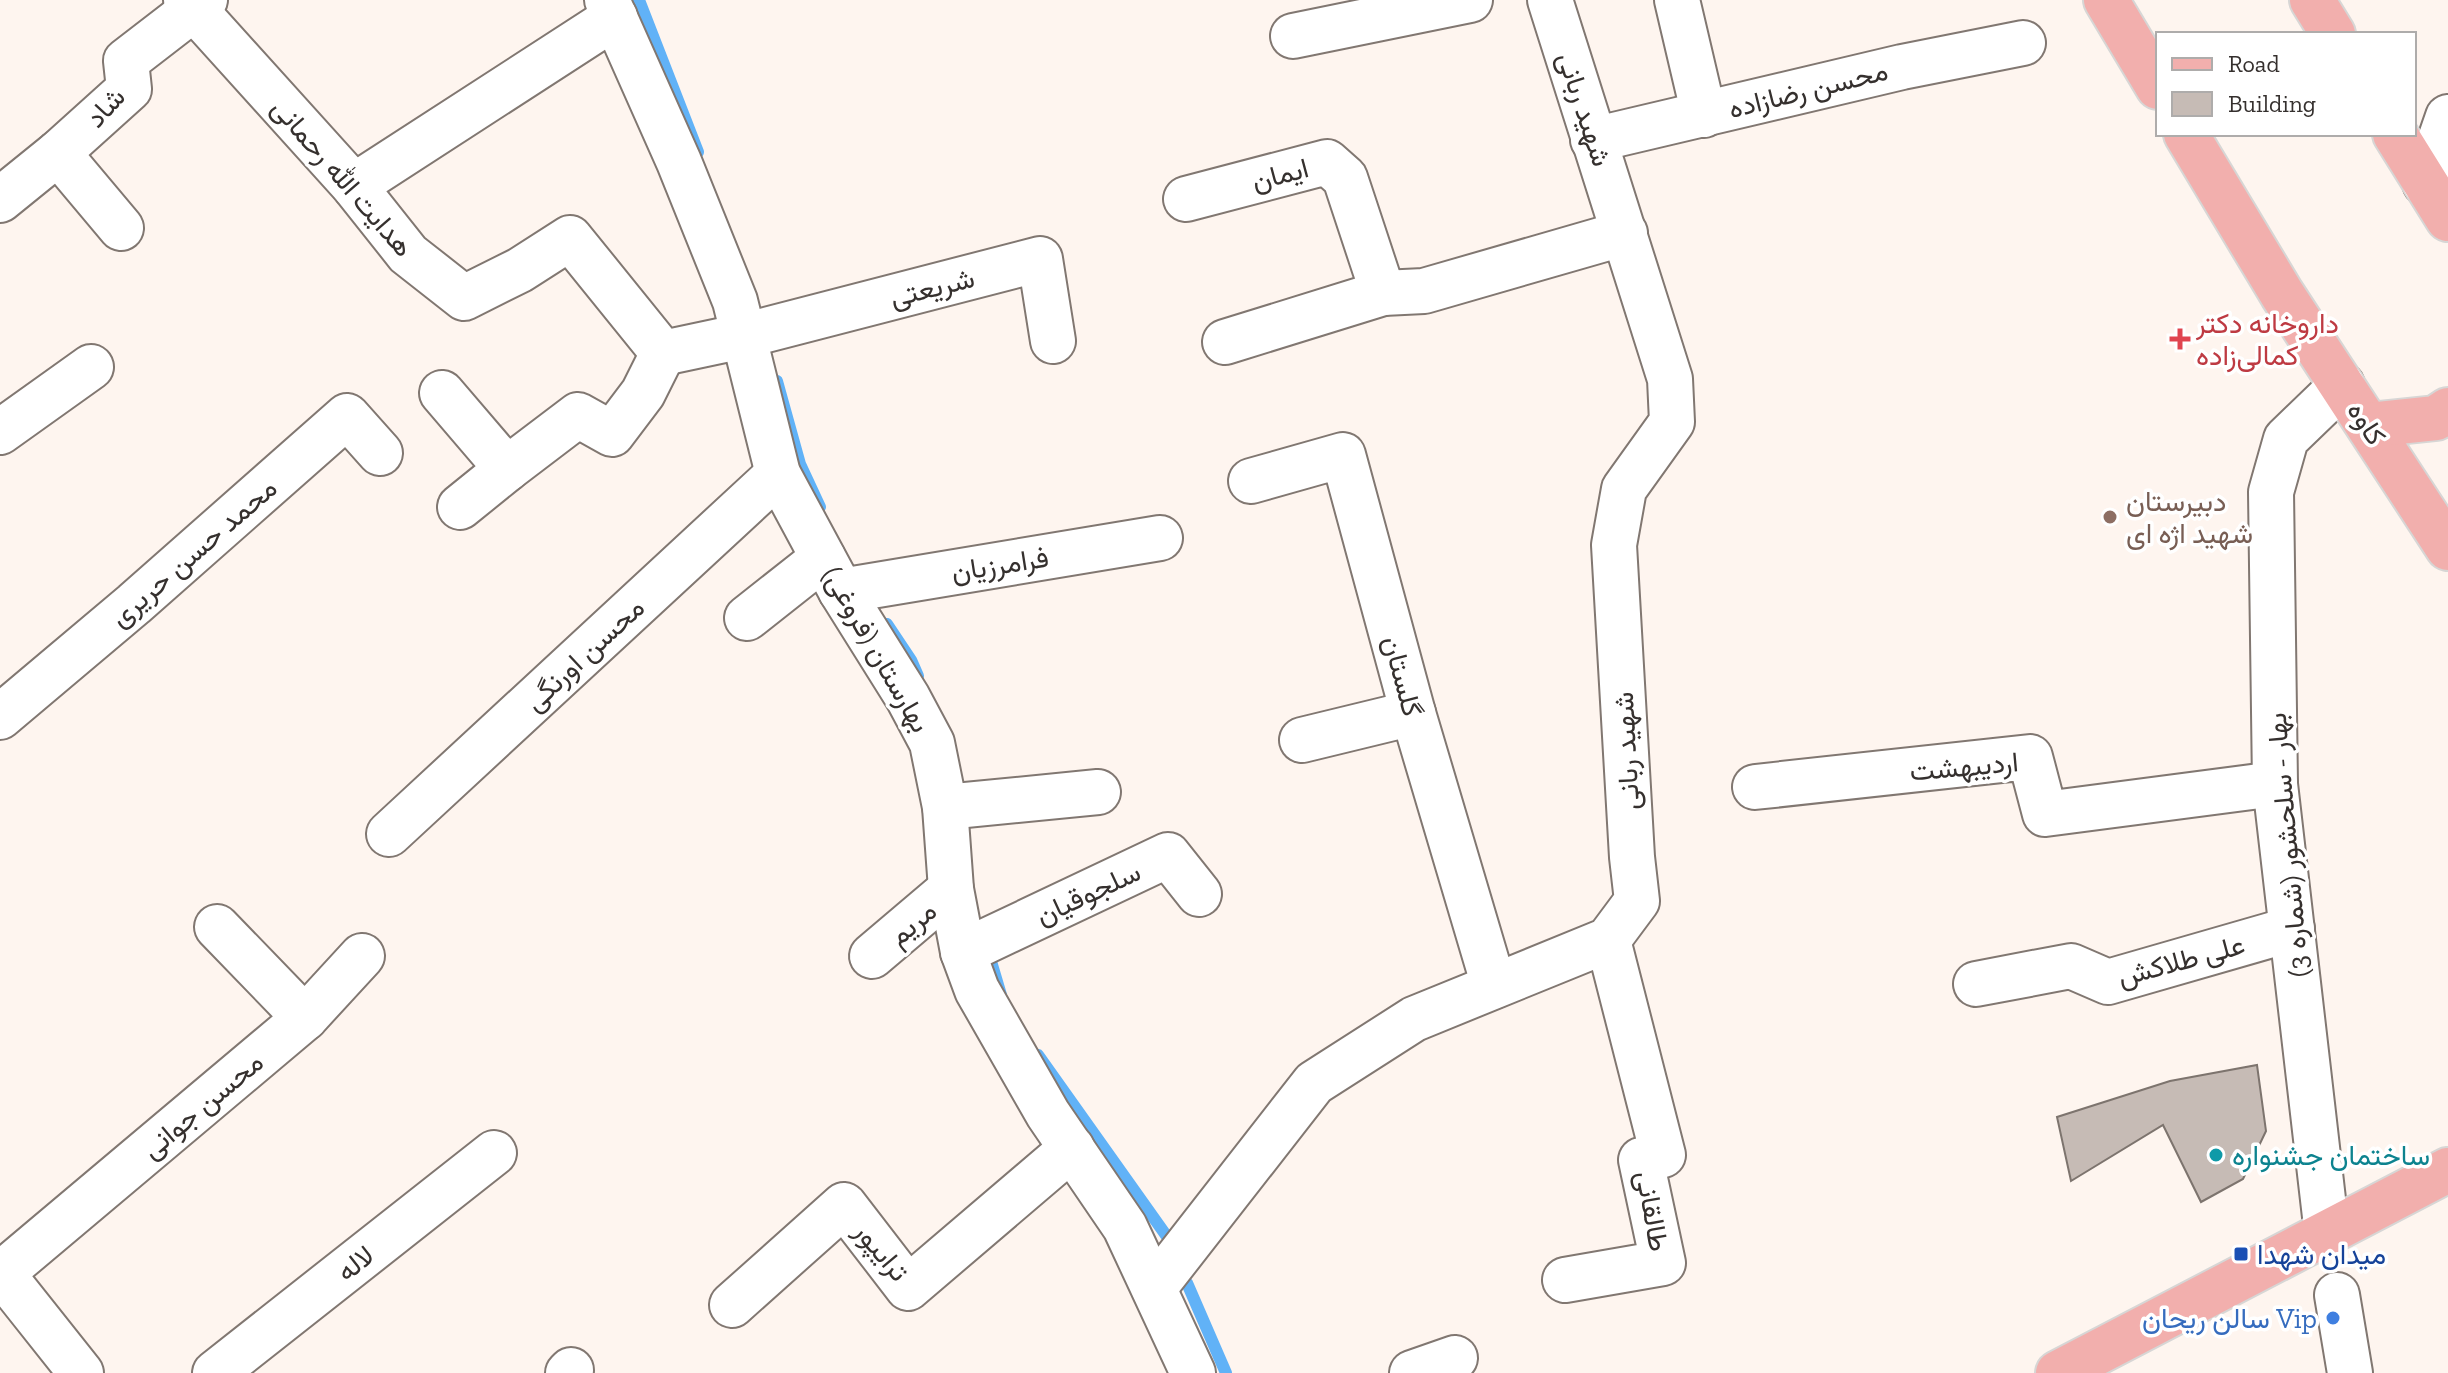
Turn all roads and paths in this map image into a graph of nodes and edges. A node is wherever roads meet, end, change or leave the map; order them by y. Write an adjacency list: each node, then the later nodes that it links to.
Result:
1 (1470, 0): 9 (street)
2 (1550, 0): 16 (street, شهید ربانی)
3 (1677, 0): 12 (street)
4 (2106, 0): 11 (main road)
5 (2312, 0): 8 (main road)
6 (195, 3): 17 (street, شاد); 19 (street, هدایت الله رحمانی)
7 (611, 8): 19 (street); 26 (street, بهارستان (فروغی))
8 (2332, 32)
9 (1293, 36)
10 (2023, 43): 12 (street, محسن رضازاده)
11 (2156, 84)
12 (1704, 115): 16 (street, محسن رضازاده)
13 (2448, 117): 18 (street)
14 (2187, 136): 31 (main road, کاوه)
15 (2396, 136): 18 (main road)
16 (1593, 140): 24 (street, شهید ربانی)
17 (58, 153): 21 (street, شاد); 23 (street)
18 (2425, 183): 22 (main road)
19 (354, 186): 29 (street, هدایت الله رحمانی)
20 (1186, 199): 25 (street, ایمان)
21 (0, 200)
22 (2448, 219)
23 (121, 228)
24 (1625, 233): 25 (street); 57 (street, شهید ربانی)
25 (1383, 293): 28 (street)
26 (757, 332): 27 (street, شریعتی); 29 (street); 38 (street, بهارستان (فروغی))
27 (1053, 341)
28 (1225, 342)
29 (663, 353): 37 (street)
30 (91, 367): 35 (street)
31 (2342, 385): 34 (main road, کاوه); 48 (street, بهار - سلحشور (شماره 3))
32 (442, 393): 37 (street)
33 (2448, 410): 34 (main road)
34 (2369, 425): 42 (main road, کاوه)
35 (0, 432)
36 (380, 453): 46 (street, محمد حسن حریری)
37 (507, 469): 40 (street)
38 (778, 474): 43 (street, بهارستان (فروغی)); 52 (street, محسن اورنگی)
39 (1251, 481): 45 (street, گلستان)
40 (460, 507)
41 (1160, 538): 43 (street, فرامرزیان)
42 (2448, 548)
43 (847, 581): 44 (street); 51 (street, بهارستان (فروغی))
44 (747, 618)
45 (1413, 713): 47 (street); 62 (street, گلستان)
46 (0, 717)
47 (1302, 740)
48 (2275, 784): 49 (street, اردیبهشت); 56 (street, بهار - سلحشور (شماره 3))
49 (1755, 787)
50 (1098, 792): 51 (street)
51 (956, 806): 53 (street, بهارستان (فروغی))
52 (389, 834)
53 (951, 889): 58 (street, بهارستان (فروغی)); 60 (street, مریم)
54 (1199, 894): 58 (street, سلجوقیان)
55 (217, 927): 63 (street)
56 (2292, 929): 61 (street, علی طلاکش); 68 (street, بهار - سلحشور (شماره 3))
57 (1608, 940): 62 (street); 70 (street, طالقانی)
58 (978, 945): 64 (street, بهارستان (فروغی))
59 (362, 956): 63 (street, محسن جوانی)
60 (872, 956)
61 (1976, 984)
62 (1494, 986): 71 (street)
63 (305, 1018): 69 (street, محسن جوانی)
64 (1072, 1148): 71 (street, بهارستان (فروغی)); 73 (street, ترایپور)
65 (494, 1153): 76 (street, لاله)
66 (2448, 1170): 68 (main road)
67 (2448, 1190): 80 (street)
68 (2327, 1234): 79 (main road)
69 (1, 1272): 75 (street)
70 (1565, 1280)
71 (1154, 1288): 77 (street, بهارستان (فروغی))
72 (2337, 1295): 81 (street)
73 (732, 1305)
74 (1455, 1358): 78 (street)
75 (81, 1373)
76 (215, 1373)
77 (1193, 1373)
78 (1412, 1373)
79 (2058, 1373)
80 (2102, 1373)
81 (2350, 1373)

